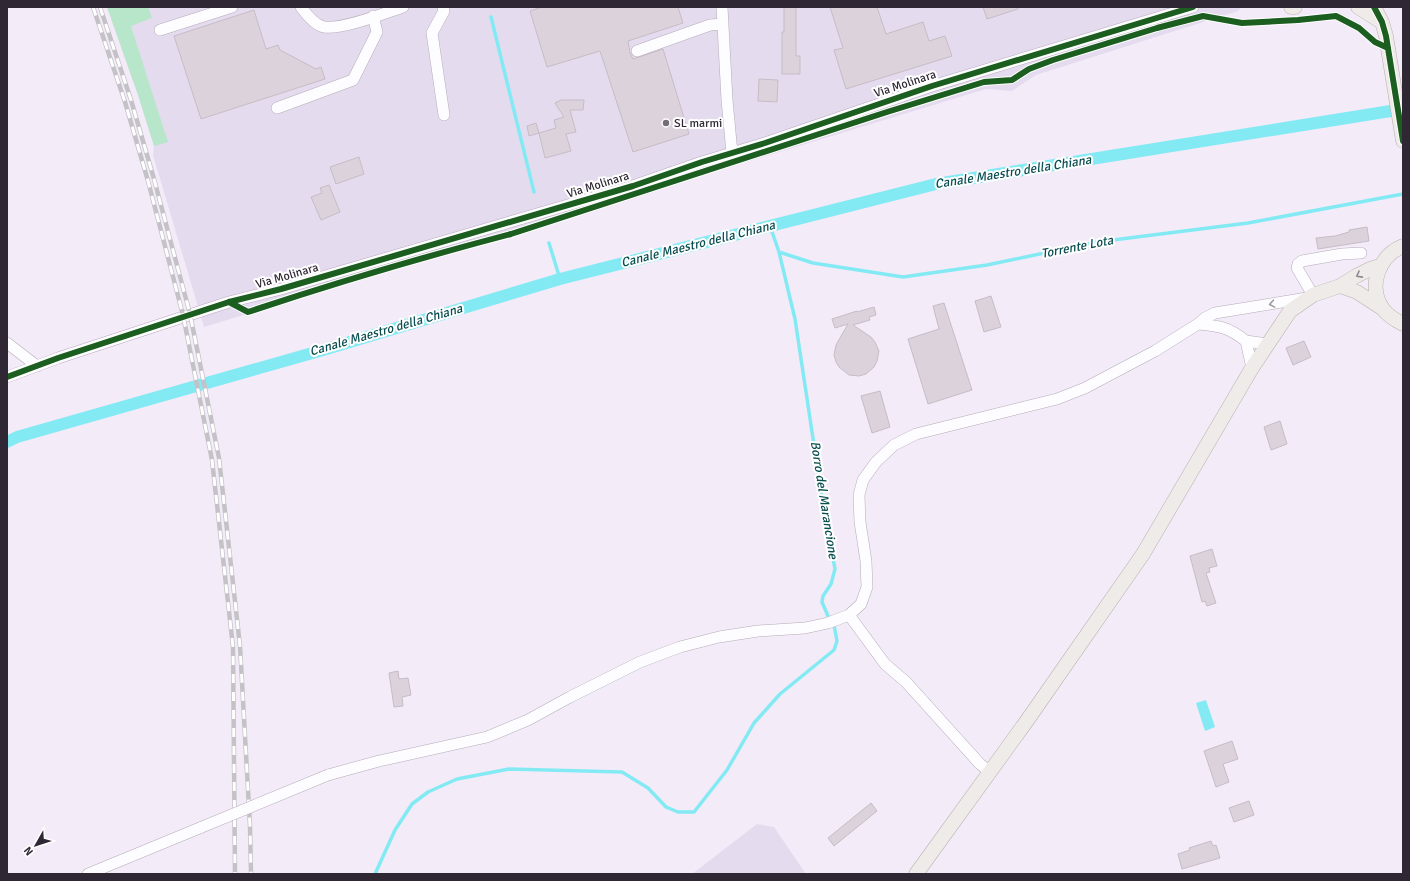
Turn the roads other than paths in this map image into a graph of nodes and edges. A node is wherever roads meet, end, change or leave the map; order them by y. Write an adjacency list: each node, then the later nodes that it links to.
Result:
1 (232, 7): 14 (street)
2 (301, 7): 11 (street)
3 (403, 7): 11 (street)
4 (444, 7): 17 (street)
5 (722, 7): 13 (street)
6 (1192, 7): 19 (street, Via Molinara)
7 (1292, 7): 8 (main road)
8 (1295, 7)
9 (1358, 7): 12 (main road)
10 (1374, 7): 12 (main road)
11 (372, 16): 16 (street)
12 (1382, 22): 18 (main road)
13 (723, 24): 15 (street); 19 (street)
14 (160, 30)
15 (638, 51)
16 (277, 108)
17 (444, 115)
18 (1403, 141)
19 (732, 153): 33 (street, Via Molinara)
20 (1403, 246): 22 (main road)
21 (1361, 253): 24 (street)
22 (1380, 266): 23 (main road, one-way to 23); 25 (main road)
23 (1340, 286): 24 (main road); 25 (main road)
24 (1312, 296): 26 (street, one-way to 26); 32 (main road)
25 (1383, 309): 28 (main road)
26 (1235, 310): 27 (street); 29 (street)
27 (1198, 324): 29 (street); 36 (street)
28 (1403, 324)
29 (1229, 330): 30 (street)
30 (1246, 341): 32 (street); 34 (street)
31 (7, 343): 33 (street)
32 (1267, 344): 34 (main road)
33 (37, 366): 35 (street, Via Molinara)
34 (1252, 368): 37 (main road)
35 (7, 378)
36 (849, 615): 37 (street); 38 (street, bridge)
37 (990, 772): 39 (main road)
38 (88, 874)
39 (916, 874)

